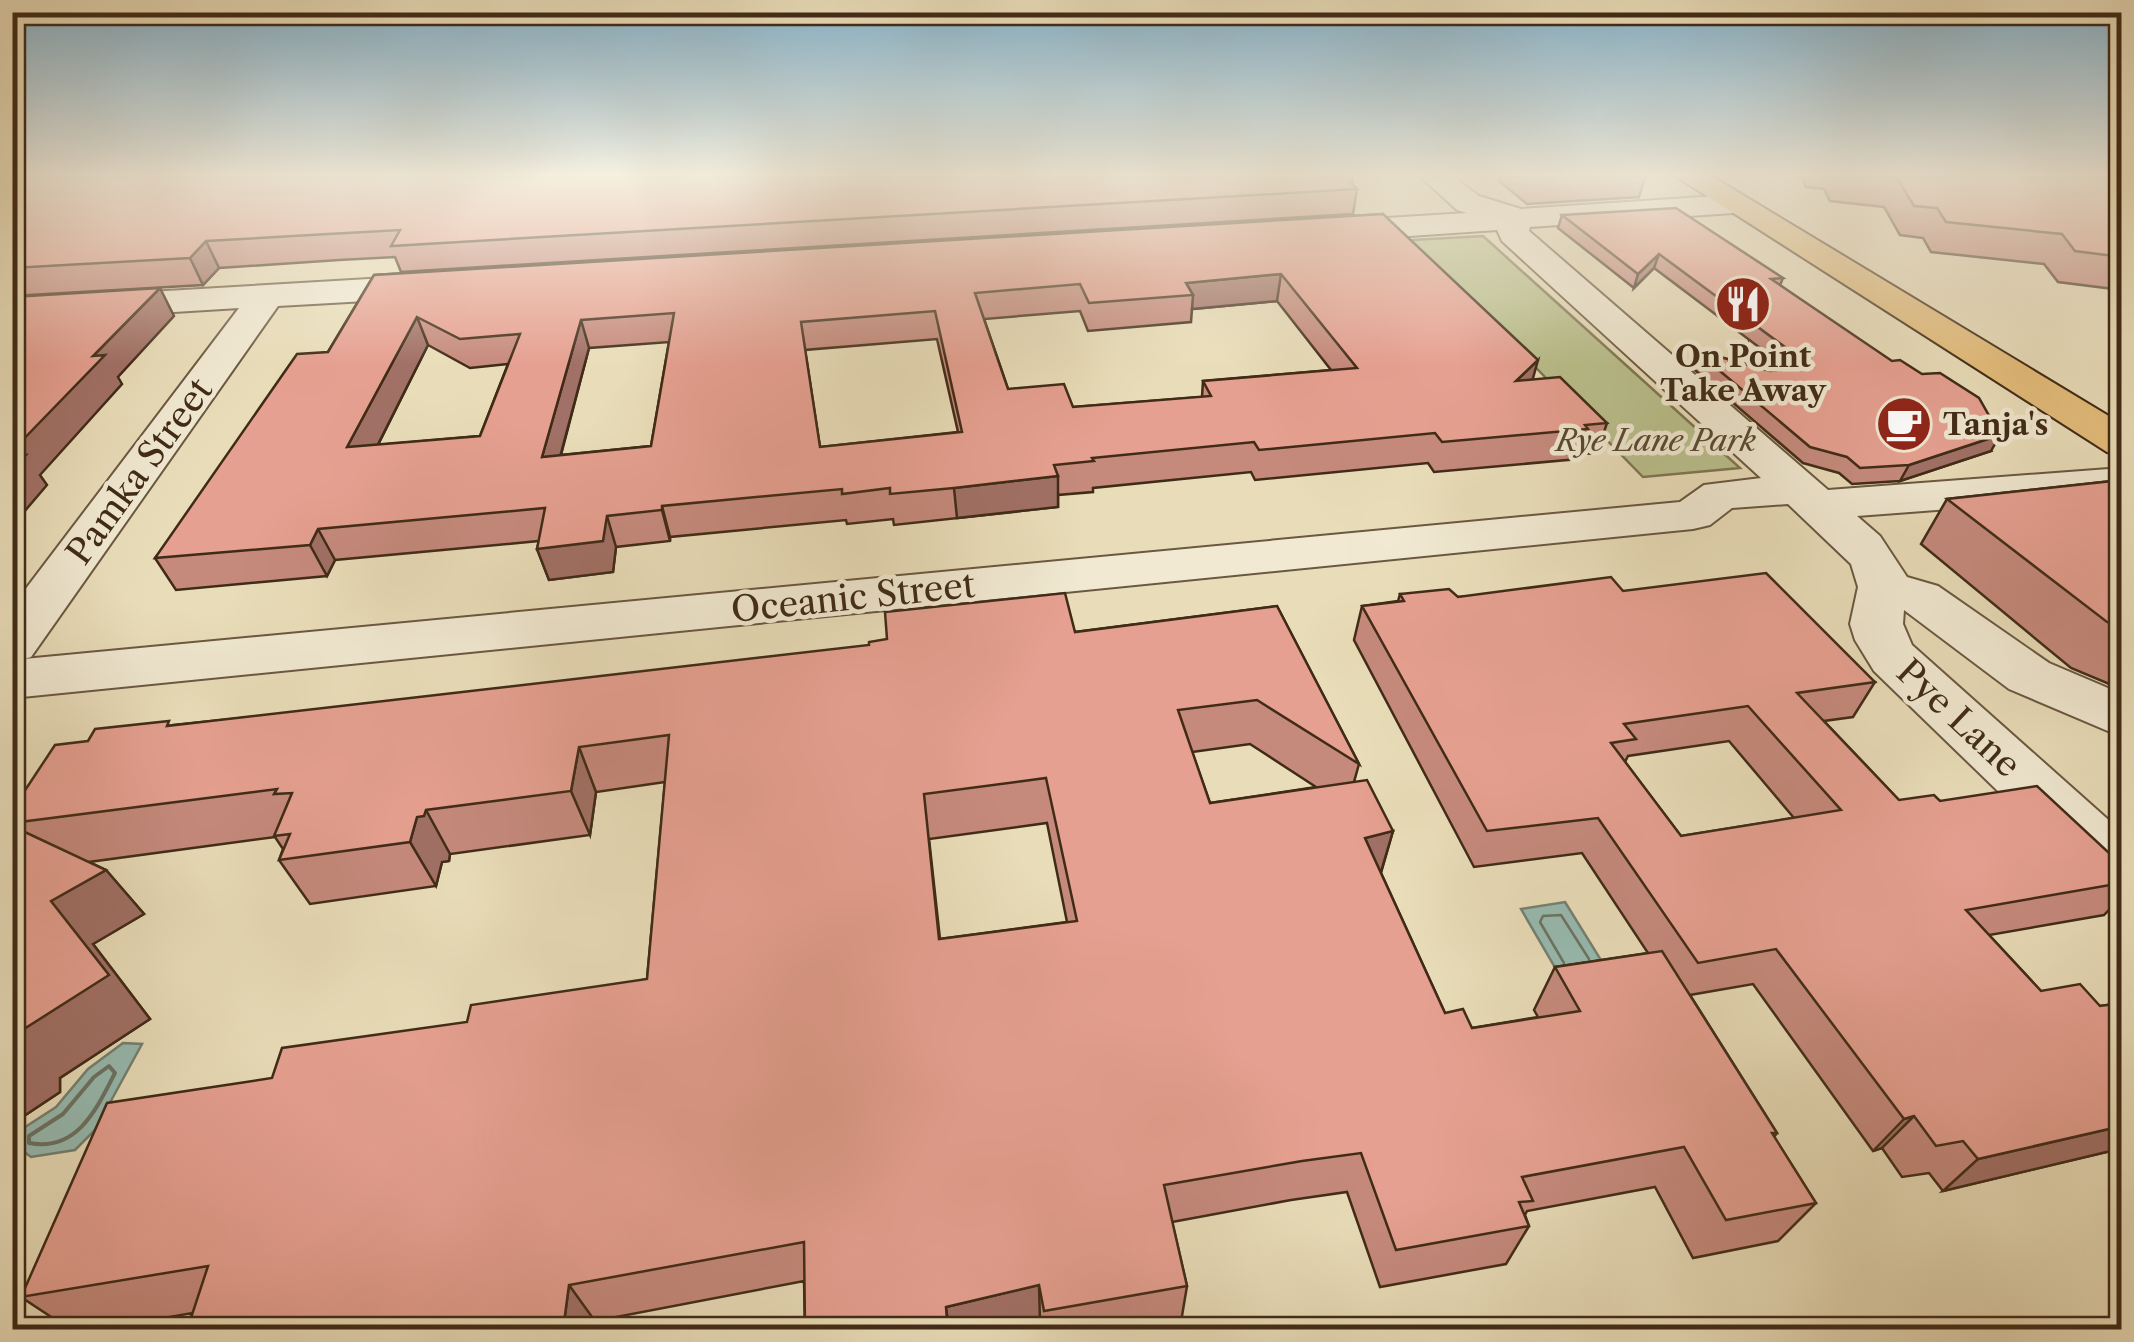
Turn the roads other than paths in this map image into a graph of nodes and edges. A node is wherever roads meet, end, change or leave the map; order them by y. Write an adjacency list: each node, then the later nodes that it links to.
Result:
1 (1519, 240): 8 (street)
2 (1791, 240): 6 (main road)
3 (465, 285): 4 (street)
4 (266, 297): 5 (street); 10 (street, Pamka Street)
5 (12, 311)
6 (2122, 443)
7 (2122, 482): 8 (street)
8 (1810, 497): 9 (street); 11 (street, Oceanic Street)
9 (1886, 587): 12 (street); 13 (street, Pye Lane)
10 (12, 645)
11 (12, 679)
12 (2122, 717)
13 (2122, 871)

